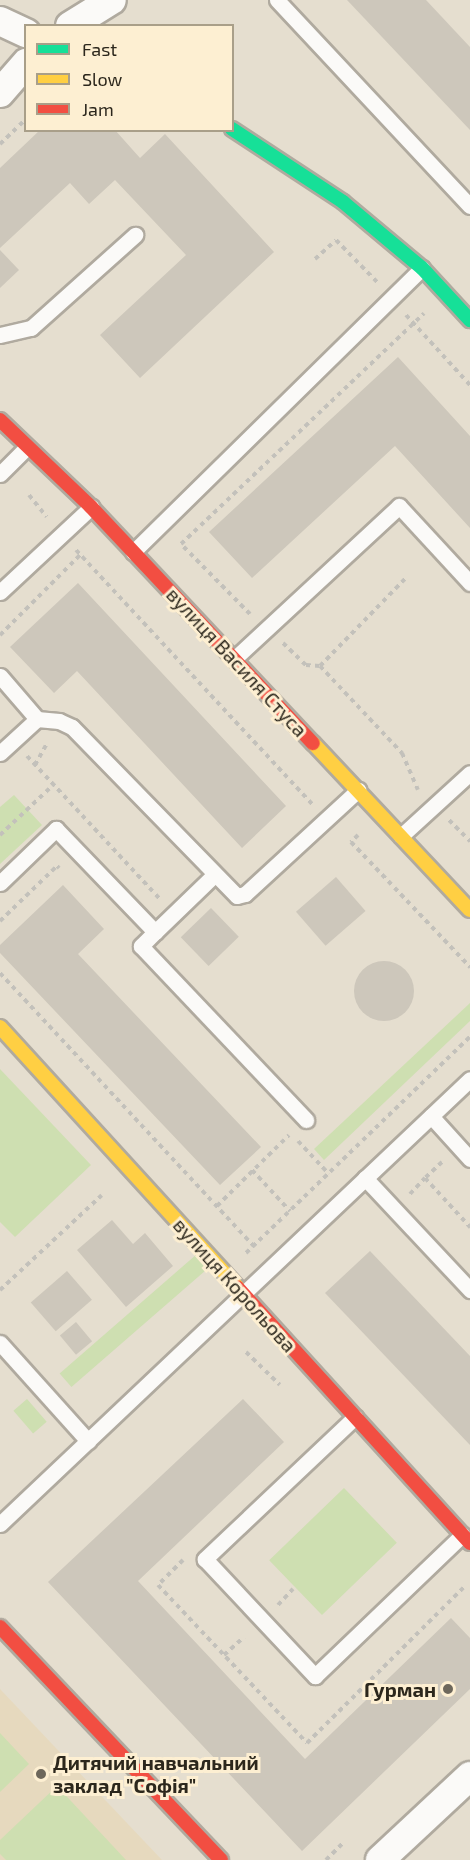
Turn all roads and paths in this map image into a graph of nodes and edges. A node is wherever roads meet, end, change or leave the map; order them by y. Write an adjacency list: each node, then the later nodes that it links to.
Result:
1 (84, 0): 5 (street)
2 (112, 0): 6 (street)
3 (278, 0): 13 (lane)
4 (0, 21): 7 (street)
5 (61, 24)
6 (73, 24)
7 (24, 32)
8 (24, 65): 9 (street)
9 (0, 93)
10 (24, 121): 12 (path)
11 (234, 130): 16 (street)
12 (0, 144)
13 (470, 206)
14 (135, 235): 20 (lane)
15 (315, 259): 17 (path)
16 (422, 268): 17 (lane); 18 (street)
17 (392, 297): 19 (path); 27 (lane)
18 (470, 320)
19 (412, 323): 21 (path); 32 (path)
20 (0, 335)
21 (470, 385)
22 (0, 420): 23 (street, вулиця Василя Стуса)
23 (26, 448): 24 (lane); 25 (street, вулиця Василя Стуса)
24 (3, 470): 26 (path)
25 (91, 507): 26 (lane); 27 (street, вулиця Василя Стуса)
26 (61, 534): 28 (path); 31 (lane)
27 (133, 552): 34 (street, вулиця Василя Стуса)
28 (81, 555): 33 (path); 45 (path)
29 (405, 579): 36 (path)
30 (470, 583): 34 (lane)
31 (0, 592)
32 (250, 614)
33 (0, 634)
34 (234, 659): 44 (street, вулиця Василя Стуса)
35 (306, 665): 36 (path)
36 (320, 666): 43 (path)
37 (0, 676): 38 (lane)
38 (37, 719): 39 (lane); 51 (lane)
39 (0, 753)
40 (35, 765): 42 (path)
41 (470, 773): 48 (lane)
42 (53, 785): 47 (path); 54 (path)
43 (415, 786)
44 (358, 790): 48 (street, вулиця Василя Стуса); 51 (lane)
45 (316, 808)
46 (463, 832): 49 (path)
47 (0, 835)
48 (401, 836): 53 (street, вулиця Василя Стуса)
49 (470, 841)
50 (351, 842): 56 (path)
51 (213, 876): 54 (lane)
52 (0, 883): 55 (lane)
53 (470, 909)
54 (174, 914): 55 (lane)
55 (155, 932): 62 (lane)
56 (470, 967)
57 (0, 973): 71 (path)
58 (0, 1028): 76 (street, вулиця Корольова)
59 (470, 1037): 72 (path)
60 (470, 1079): 61 (lane)
61 (430, 1116): 64 (lane); 67 (lane)
62 (306, 1120)
63 (291, 1133): 66 (path)
64 (470, 1159)
65 (442, 1161): 68 (path)
66 (252, 1170): 71 (path); 72 (path)
67 (365, 1178): 75 (lane); 76 (lane)
68 (425, 1178): 70 (path); 73 (path)
69 (102, 1195): 74 (path)
70 (409, 1195)
71 (217, 1206): 72 (path)
72 (290, 1210)
73 (470, 1227)
74 (0, 1290)
75 (470, 1290)
76 (242, 1294): 78 (street, вулиця Корольова); 79 (lane)
77 (0, 1343): 79 (lane)
78 (355, 1417): 81 (street, вулиця Корольова); 81 (lane)
79 (88, 1441): 80 (lane)
80 (0, 1524)
81 (466, 1539)
82 (293, 1589): 83 (path)
83 (277, 1605)
84 (0, 1627): 89 (street)
85 (244, 1637): 86 (path)
86 (224, 1655)
87 (470, 1776): 91 (street)
88 (343, 1843): 90 (path)
89 (221, 1860)
90 (326, 1860)
91 (380, 1860)

